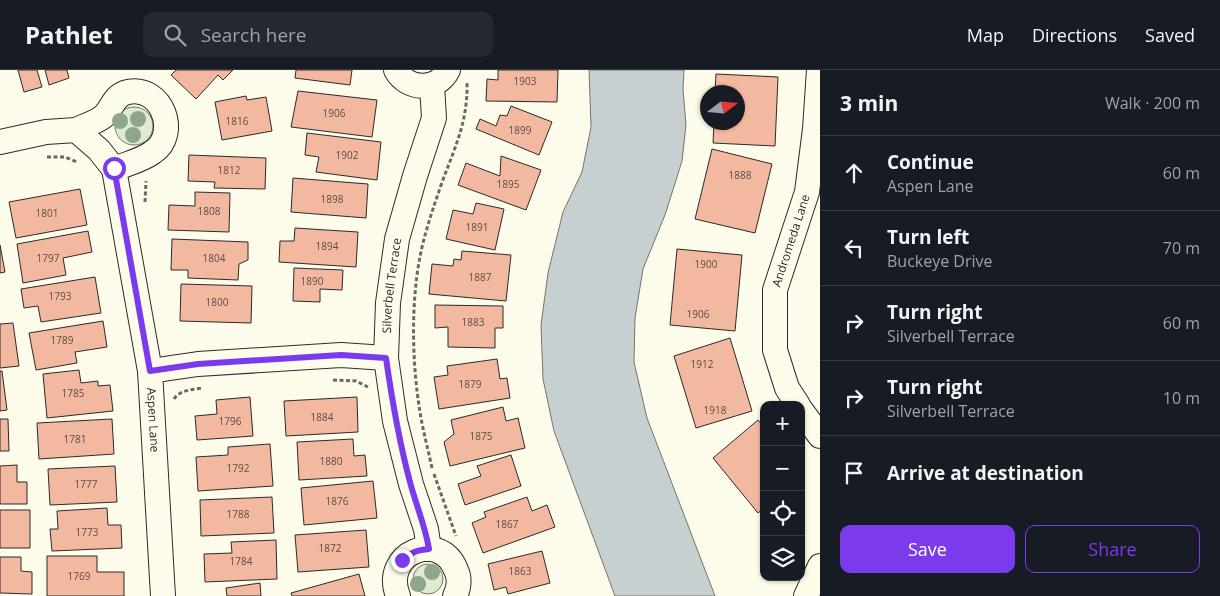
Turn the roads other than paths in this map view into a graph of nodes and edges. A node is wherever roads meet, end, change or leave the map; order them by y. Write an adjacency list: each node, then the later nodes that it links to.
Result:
1 (396, 70): 3 (street)
2 (819, 70): 9 (street, Andromeda Lane)
3 (449, 78): 7 (street, Silverbell Terrace)
4 (76, 130): 5 (street); 6 (street); 6 (street)
5 (0, 142)
6 (114, 168): 8 (street, Aspen Lane)
7 (386, 358): 8 (street); 12 (street, Silverbell Terrace)
8 (150, 371): 14 (street, Aspen Lane)
9 (795, 401)
10 (805, 416): 11 (street)
11 (820, 436)
12 (429, 549): 15 (street); 16 (street)
13 (820, 566): 17 (street)
14 (163, 596)
15 (398, 596)
16 (455, 596)
17 (806, 596)

